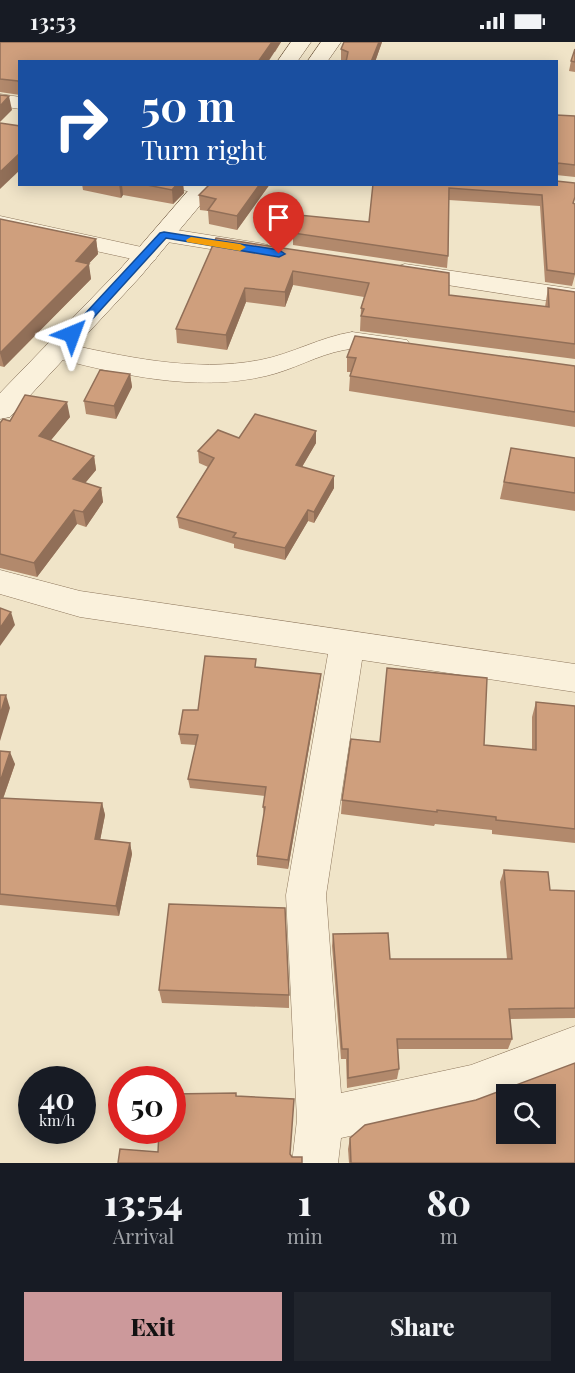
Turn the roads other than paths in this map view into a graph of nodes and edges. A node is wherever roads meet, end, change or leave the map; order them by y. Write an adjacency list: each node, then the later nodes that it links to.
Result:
1 (301, 42): 3 (street)
2 (331, 42): 4 (street)
3 (288, 60)
4 (318, 60)
5 (0, 100): 6 (street)
6 (18, 104)
7 (200, 186): 9 (street)
8 (0, 223): 9 (street)
9 (155, 245): 10 (street); 13 (street)
10 (279, 254)
11 (385, 269): 12 (street)
12 (575, 297)
13 (57, 350): 14 (street); 15 (street)
14 (424, 350)
15 (0, 410)
16 (0, 582): 17 (street)
17 (347, 644): 18 (street); 20 (street)
18 (575, 678)
19 (575, 1048): 20 (street)
20 (320, 1120): 21 (street)
21 (315, 1163)

